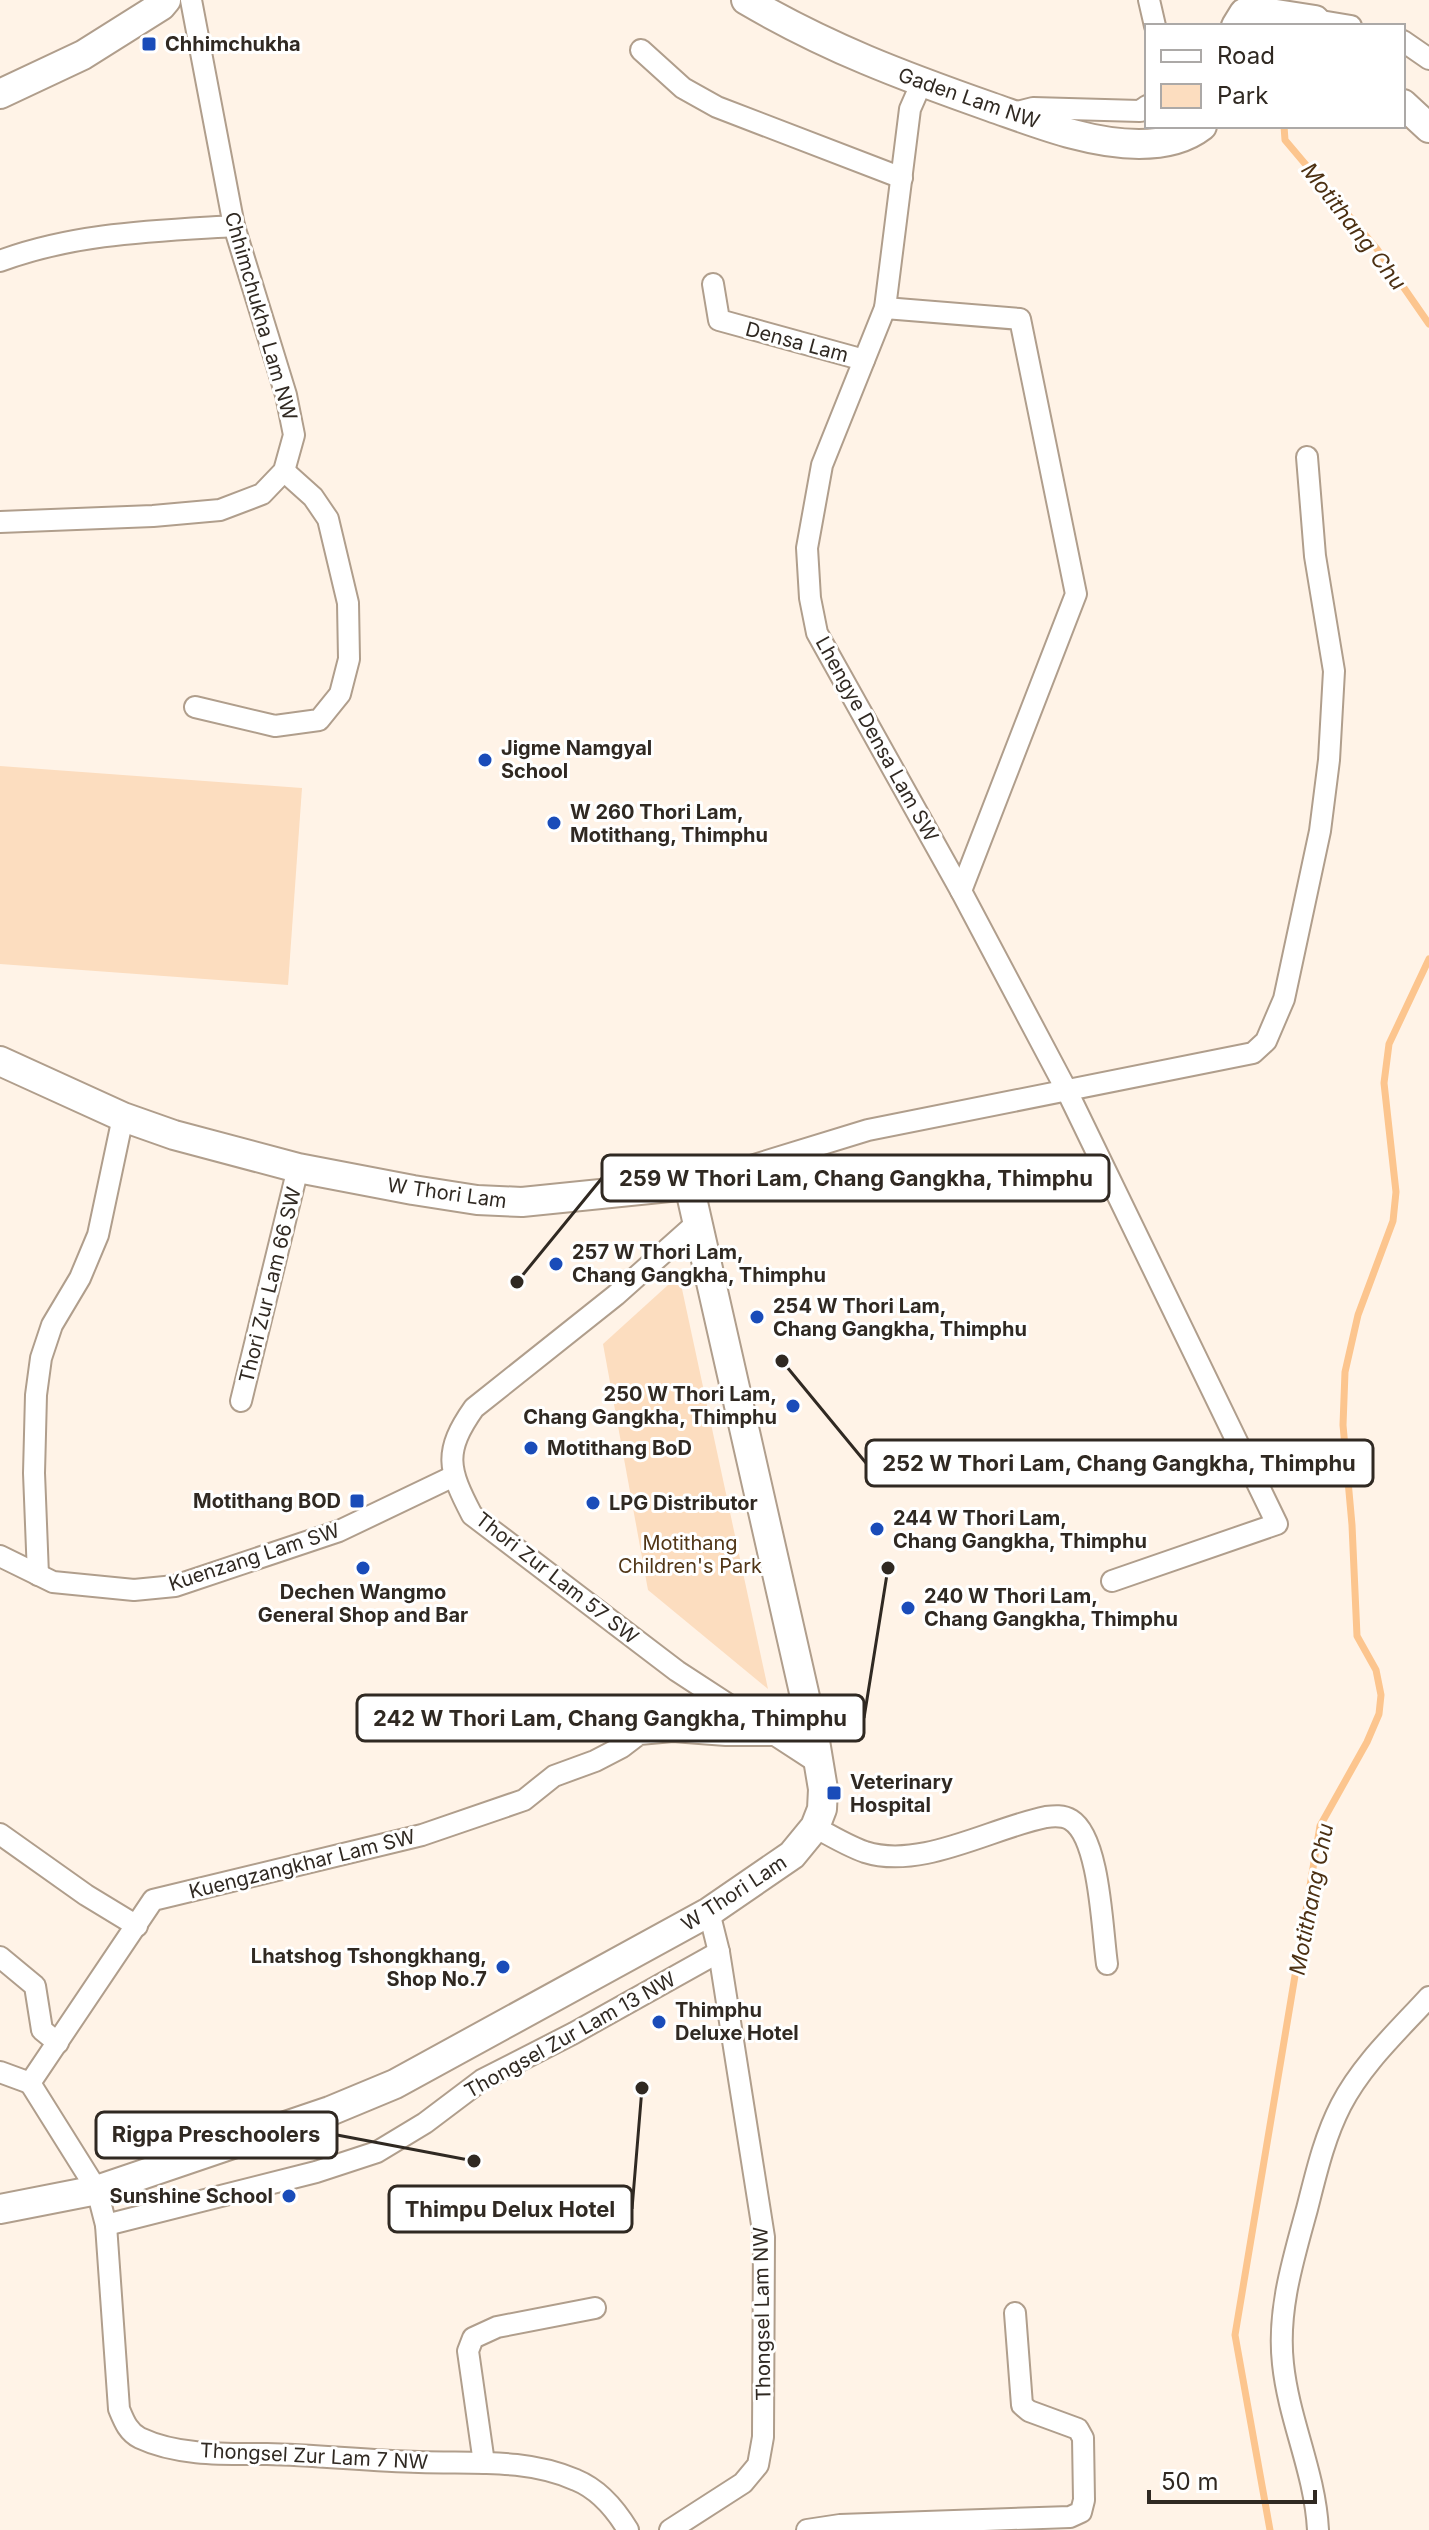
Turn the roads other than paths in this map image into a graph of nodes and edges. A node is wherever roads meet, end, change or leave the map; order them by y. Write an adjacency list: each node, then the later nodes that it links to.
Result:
1 (166, 0): 12 (main road)
2 (191, 0): 19 (street, Chhimchukha Lam NW)
3 (746, 0): 11 (main road, Gaden Lam NW)
4 (1149, 0): 6 (street)
5 (1249, 13): 7 (main road)
6 (1155, 24)
7 (1329, 24)
8 (1405, 42): 10 (street)
9 (641, 50): 18 (street)
10 (1429, 59)
11 (921, 84): 15 (main road, Gaden Lam NW); 18 (street, Lhengye Densa Lam SW)
12 (0, 94)
13 (1405, 106): 17 (main road)
14 (1145, 107): 15 (street)
15 (1010, 114): 16 (main road, Gaden Lam NW)
16 (1198, 128)
17 (1429, 128)
18 (902, 178): 22 (street, Lhengye Densa Lam SW)
19 (234, 226): 20 (street); 25 (street, Chhimchukha Lam NW)
20 (0, 261)
21 (713, 284): 23 (street, Densa Lam)
22 (885, 308): 23 (street, Lhengye Densa Lam SW); 28 (street)
23 (864, 360): 28 (street, Lhengye Densa Lam SW)
24 (1307, 457): 30 (street)
25 (284, 471): 26 (street); 27 (street)
26 (0, 522)
27 (195, 707)
28 (961, 891): 30 (street, Lhengye Densa Lam SW)
29 (0, 1061): 31 (main road, W Thori Lam)
30 (1067, 1091): 33 (street); 39 (street, Lhengye Densa Lam SW)
31 (123, 1117): 32 (main road, W Thori Lam); 38 (street)
32 (298, 1168): 33 (main road, W Thori Lam); 35 (street, Thori Zur Lam 66 SW)
33 (689, 1185): 34 (main road, W Thori Lam)
34 (699, 1221): 36 (street, Thori Zur Lam 57 SW); 41 (main road, W Thori Lam)
35 (241, 1401)
36 (454, 1476): 38 (street, Kuenzang Lam SW); 40 (street, Thori Zur Lam 57 SW)
37 (0, 1556): 38 (street, Kuenzang Lam SW)
38 (38, 1575)
39 (1112, 1581)
40 (774, 1735): 41 (street, Thori Zur Lam 57 SW); 45 (street, Kuengzangkhar Lam SW)
41 (821, 1765): 42 (main road, W Thori Lam)
42 (815, 1827): 44 (main road, W Thori Lam); 48 (street)
43 (0, 1834): 45 (street)
44 (709, 1912): 46 (street, Thongsel Lam NW); 53 (main road, W Thori Lam)
45 (137, 1926): 50 (street, Kuengzangkhar Lam SW)
46 (719, 1952): 55 (street, Thongsel Zur Lam 13 NW); 60 (street, Thongsel Lam NW)
47 (0, 1957): 50 (street)
48 (1107, 1964)
49 (1429, 1997): 62 (street)
50 (58, 2043): 52 (street, Kuengzangkhar Lam SW)
51 (0, 2072): 52 (street)
52 (30, 2083): 53 (street)
53 (97, 2190): 54 (main road, W Thori Lam); 55 (street, Thongsel Zur Lam 7 NW)
54 (0, 2209)
55 (106, 2225): 58 (street, Thongsel Zur Lam 7 NW)
56 (595, 2308): 58 (street)
57 (1015, 2313): 61 (street)
58 (484, 2463): 59 (street, Thongsel Zur Lam 7 NW)
59 (628, 2530)
60 (670, 2530)
61 (807, 2530)
62 (1318, 2530)

